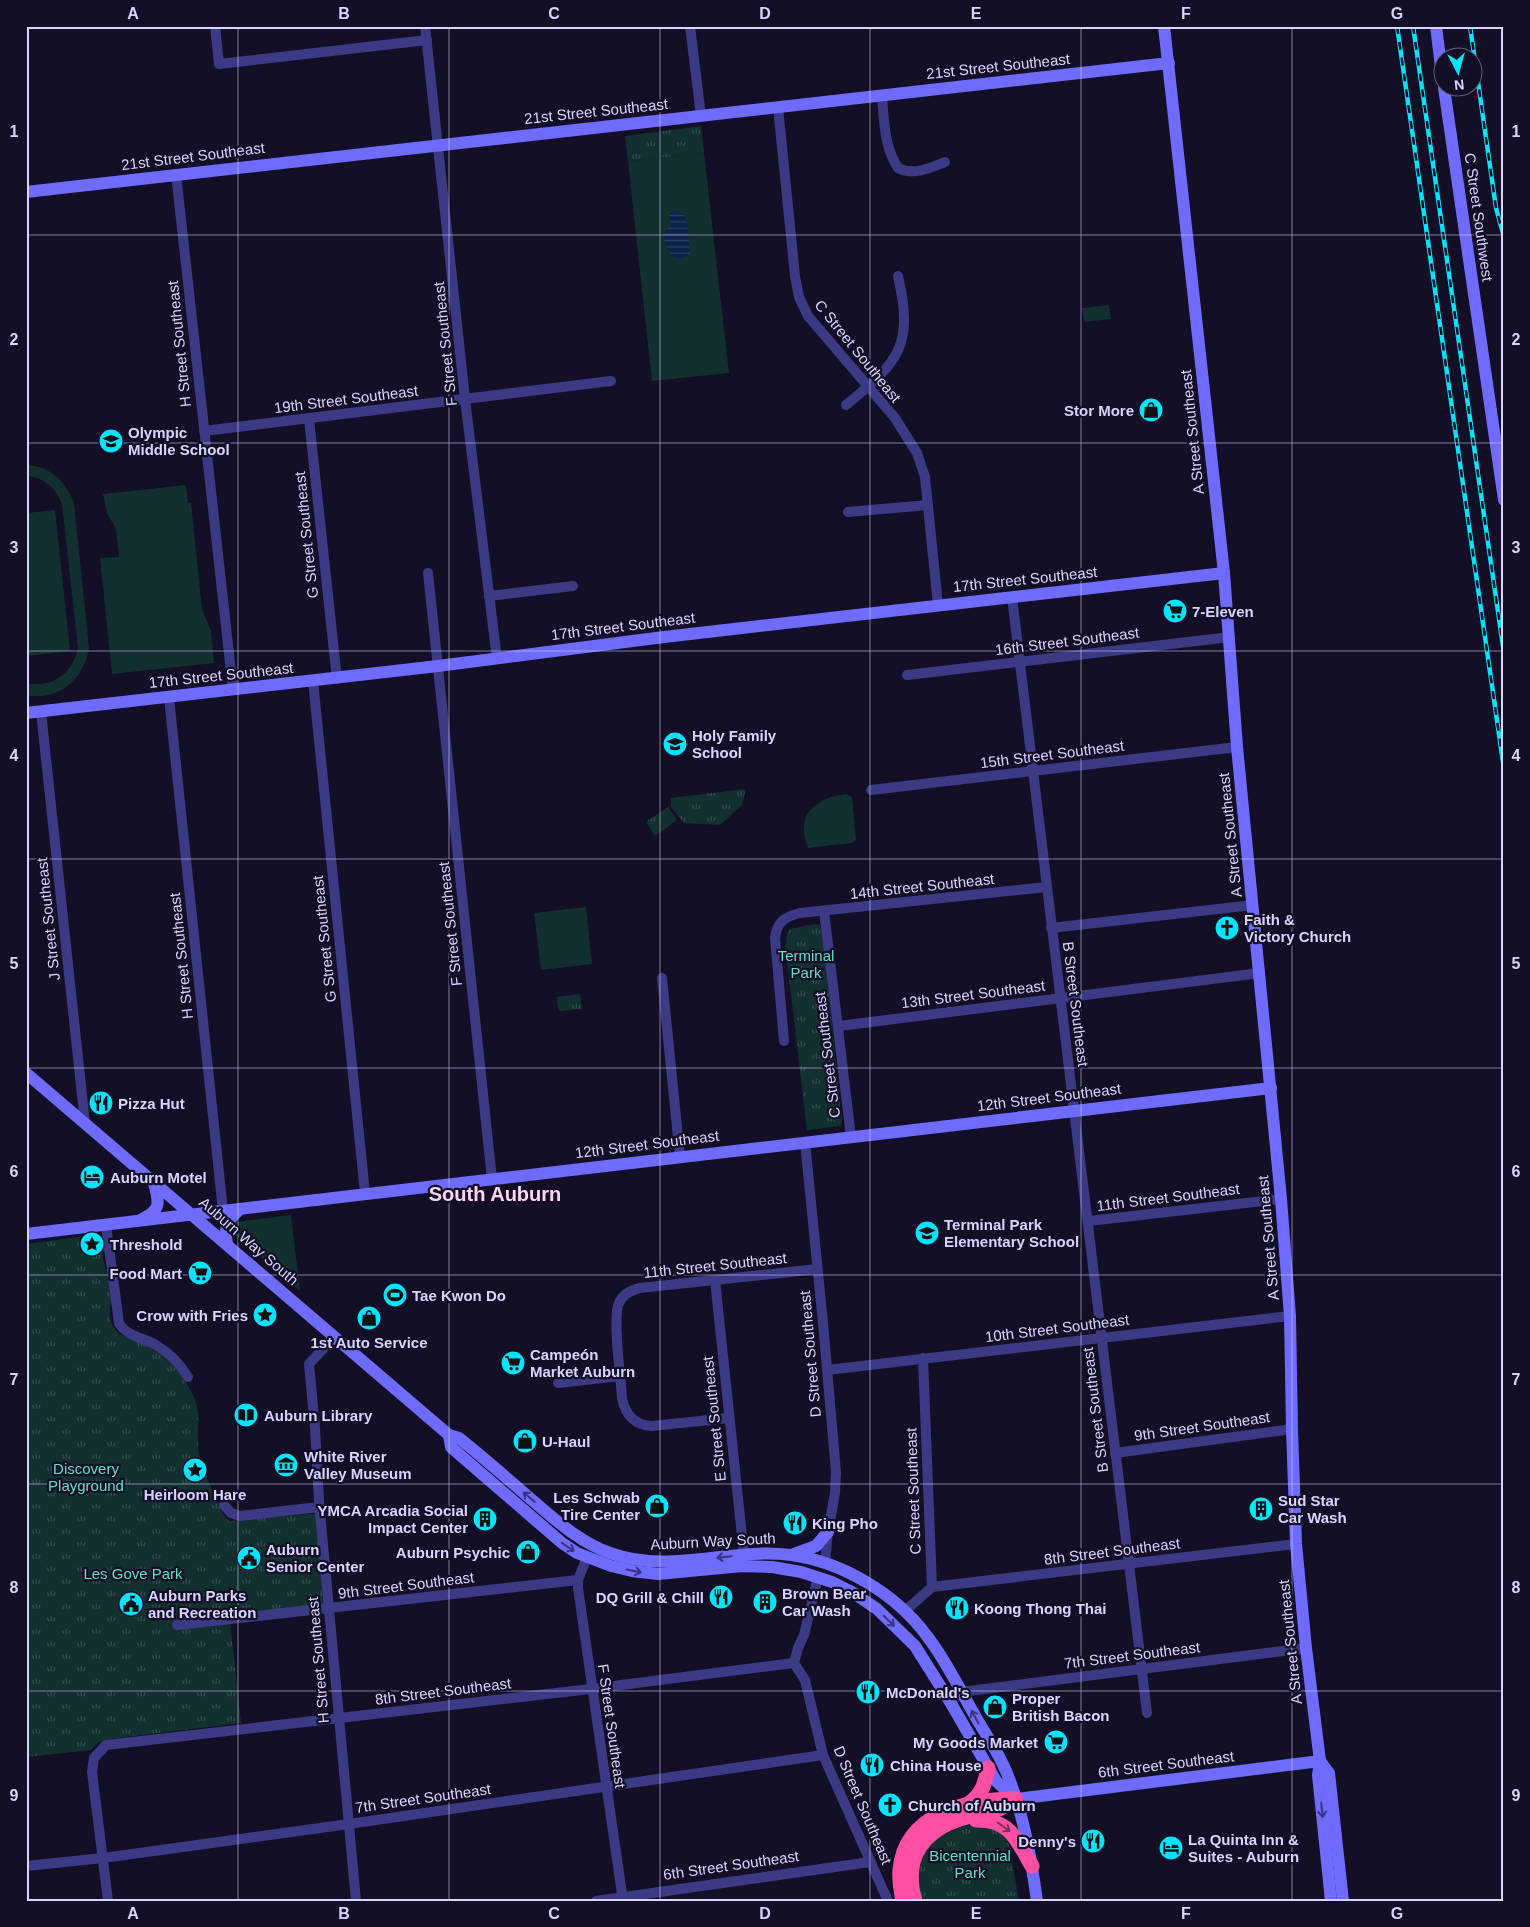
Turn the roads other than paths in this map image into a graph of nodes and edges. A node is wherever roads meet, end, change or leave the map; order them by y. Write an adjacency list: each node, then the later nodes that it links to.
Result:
1 (215, 26): 6 (street)
2 (426, 26): 6 (street, F Street Southeast)
3 (690, 26): 12 (street)
4 (1164, 26): 8 (main road, A Street Southeast)
5 (1436, 26): 7 (main road)
6 (427, 40): 13 (street, F Street Southeast)
7 (1439, 48)
8 (1169, 63): 9 (main road, 21st Street Southeast); 27 (main road, A Street Southeast)
9 (882, 96): 11 (main road, 21st Street Southeast); 14 (street)
10 (1445, 98): 24 (main road, C Street Southwest)
11 (778, 107): 12 (main road, 21st Street Southeast); 19 (street, C Street Southeast)
12 (701, 116): 13 (main road, 21st Street Southeast)
13 (438, 145): 15 (main road, 21st Street Southeast); 20 (street, F Street Southeast)
14 (945, 162)
15 (176, 174): 16 (main road, 21st Street Southeast); 23 (street, H Street Southeast)
16 (26, 192)
17 (898, 276): 19 (street)
18 (611, 381): 20 (street, 19th Street Southeast)
19 (868, 387): 21 (street); 25 (street, C Street Southeast)
20 (465, 399): 22 (street, 19th Street Southeast); 30 (street, F Street Southeast)
21 (846, 405)
22 (309, 419): 23 (street, 19th Street Southeast); 38 (street, G Street Southeast)
23 (204, 431): 40 (street, H Street Southeast)
24 (1504, 500)
25 (928, 505): 26 (street); 32 (street, C Street Southeast)
26 (848, 512)
27 (1224, 573): 31 (main road, 17th Street Southeast); 33 (main road, A Street Southeast)
28 (428, 574): 36 (street, F Street Southeast)
29 (573, 586): 30 (street)
30 (489, 596): 34 (street, F Street Southeast)
31 (1012, 596): 32 (main road, 17th Street Southeast); 35 (street, B Street Southeast)
32 (938, 605): 34 (main road, 17th Street Southeast)
33 (1230, 637): 35 (street, 16th Street Southeast); 44 (main road, A Street Southeast)
34 (496, 659): 36 (main road, 17th Street Southeast)
35 (1020, 662): 37 (street, 16th Street Southeast); 45 (street, B Street Southeast)
36 (438, 666): 38 (main road, 17th Street Southeast); 63 (street, F Street Southeast)
37 (907, 675)
38 (337, 679): 39 (main road, 17th Street Southeast)
39 (313, 681): 40 (main road, 17th Street Southeast); 65 (street, G Street Southeast)
40 (233, 690): 41 (main road, 17th Street Southeast)
41 (169, 698): 42 (main road, 17th Street Southeast); 68 (street, H Street Southeast)
42 (40, 712): 43 (main road, 17th Street Southeast); 59 (street, J Street Southeast)
43 (26, 714)
44 (1237, 747): 45 (street, 15th Street Southeast); 48 (main road, A Street Southeast)
45 (1033, 771): 46 (street, 15th Street Southeast); 47 (street, B Street Southeast)
46 (871, 790)
47 (1046, 888): 49 (street, 14th Street Southeast); 50 (street, B Street Southeast)
48 (1253, 905): 50 (street); 51 (main road, A Street Southeast)
49 (824, 911): 54 (street, C Street Southeast); 55 (street, 14th Street Southeast)
50 (1051, 928): 53 (street, B Street Southeast)
51 (1260, 973): 53 (street, 13th Street Southeast); 57 (main road, A Street Southeast)
52 (662, 978): 62 (street)
53 (1061, 998): 54 (street, 13th Street Southeast); 58 (street, B Street Southeast)
54 (839, 1026): 60 (street, C Street Southeast)
55 (784, 1041)
56 (26, 1073): 59 (main road, Auburn Way South)
57 (1271, 1088): 58 (main road, 12th Street Southeast); 66 (main road, A Street Southeast)
58 (1075, 1111): 60 (main road, 12th Street Southeast); 71 (street, B Street Southeast)
59 (85, 1123): 64 (main road, Auburn Way South)
60 (851, 1137): 61 (main road, 12th Street Southeast)
61 (805, 1142): 62 (main road, 12th Street Southeast); 75 (street, D Street Southeast)
62 (680, 1157): 63 (main road, 12th Street Southeast)
63 (492, 1178): 65 (main road, 12th Street Southeast)
64 (154, 1183): 69 (main road, Auburn Way South); 70 (main road)
65 (365, 1193): 67 (main road, 12th Street Southeast)
66 (1281, 1199): 71 (street, 11th Street Southeast); 77 (main road, A Street Southeast)
67 (240, 1208): 68 (main road, 12th Street Southeast); 74 (main road)
68 (223, 1211): 69 (main road, 12th Street Southeast)
69 (192, 1214): 70 (main road, 12th Street Southeast); 74 (main road, Auburn Way South)
70 (140, 1221): 72 (main road, 12th Street Southeast)
71 (1089, 1221): 79 (street, B Street Southeast)
72 (106, 1225): 73 (main road, 12th Street Southeast); 83 (street)
73 (26, 1234)
74 (226, 1244): 78 (main road, Auburn Way South)
75 (817, 1269): 76 (street, 11th Street Southeast); 81 (street, D Street Southeast)
76 (715, 1280): 82 (street, 11th Street Southeast); 85 (street, E Street Southeast)
77 (1290, 1316): 79 (street, 10th Street Southeast); 86 (main road, A Street Southeast)
78 (334, 1337): 89 (street, H Street Southeast); 92 (main road, Auburn Way South)
79 (1102, 1338): 80 (street, 10th Street Southeast); 87 (street, B Street Southeast)
80 (924, 1358): 81 (street, 10th Street Southeast); 100 (street, C Street Southeast)
81 (827, 1370): 90 (street, D Street Southeast)
82 (621, 1376): 84 (street); 85 (street)
83 (188, 1377)
84 (558, 1383)
85 (729, 1418): 94 (street, E Street Southeast)
86 (1292, 1429): 87 (street, 9th Street Southeast); 91 (main road, A Street Southeast)
87 (1115, 1453): 97 (street, B Street Southeast)
88 (224, 1504): 89 (street)
89 (320, 1508): 102 (street, H Street Southeast)
90 (828, 1532): 95 (main road); 96 (street, D Street Southeast)
91 (1296, 1544): 97 (street, 8th Street Southeast); 105 (main road, A Street Southeast)
92 (589, 1552): 94 (main road, Auburn Way South, one-way to 92); 98 (main road, Auburn Way South, one-way to 98); 99 (street, F Street Southeast)
93 (761, 1554): 94 (main road, Auburn Way South); 95 (main road, Auburn Way South); 98 (main road)
94 (744, 1555)
95 (791, 1555): 96 (main road, Auburn Way South)
96 (824, 1562): 101 (main road, Auburn Way South)
97 (1128, 1564): 100 (street, 8th Street Southeast); 107 (street, B Street Southeast)
98 (818, 1577): 101 (main road); 106 (street); 114 (main road, Auburn Way South, one-way to 114)
99 (578, 1580): 102 (street, 9th Street Southeast); 108 (street, F Street Southeast)
100 (932, 1587): 103 (street)
101 (890, 1598): 103 (main road, Auburn Way South)
102 (329, 1609): 104 (street, 9th Street Southeast); 111 (street, H Street Southeast)
103 (905, 1611): 109 (main road, Auburn Way South)
104 (177, 1625)
105 (1306, 1648): 107 (street, 7th Street Southeast); 113 (main road, A Street Southeast)
106 (794, 1663): 108 (street, 8th Street Southeast); 112 (street, D Street Southeast)
107 (1141, 1669): 109 (street, 7th Street Southeast); 110 (street, B Street Southeast)
108 (592, 1689): 111 (street, 8th Street Southeast); 115 (street, F Street Southeast)
109 (961, 1692): 116 (main road, Auburn Way South, one-way to 109)
110 (1147, 1713)
111 (339, 1718): 119 (street, H Street Southeast); 120 (street, 8th Street Southeast)
112 (823, 1755): 115 (street, 7th Street Southeast); 121 (street, D Street Southeast)
113 (1320, 1761): 116 (main road, 6th Street Southeast); 132 (main road, A Street Southeast, one-way to 132); 133 (main road, A Street Southeast)
114 (988, 1768): 116 (main road, Auburn Way South); 117 (highway)
115 (606, 1787): 119 (street, 7th Street Southeast); 124 (street, F Street Southeast)
116 (1016, 1800): 117 (highway); 118 (highway); 123 (main road, Auburn Way South)
117 (968, 1804): 129 (highway)
118 (957, 1820): 123 (highway, one-way to 123); 130 (highway)
119 (348, 1824): 120 (street, 7th Street Southeast); 126 (street, H Street Southeast)
120 (102, 1858): 122 (street, 7th Street Southeast); 125 (street)
121 (870, 1862): 124 (street, 6th Street Southeast); 128 (street, D Street Southeast)
122 (26, 1866)
123 (1032, 1866): 131 (main road, Auburn Way South)
124 (623, 1899): 127 (street, 6th Street Southeast)
125 (108, 1901)
126 (356, 1901)
127 (596, 1901)
128 (888, 1901)
129 (903, 1901)
130 (915, 1901)
131 (1037, 1901)
132 (1331, 1901)
133 (1343, 1901)

